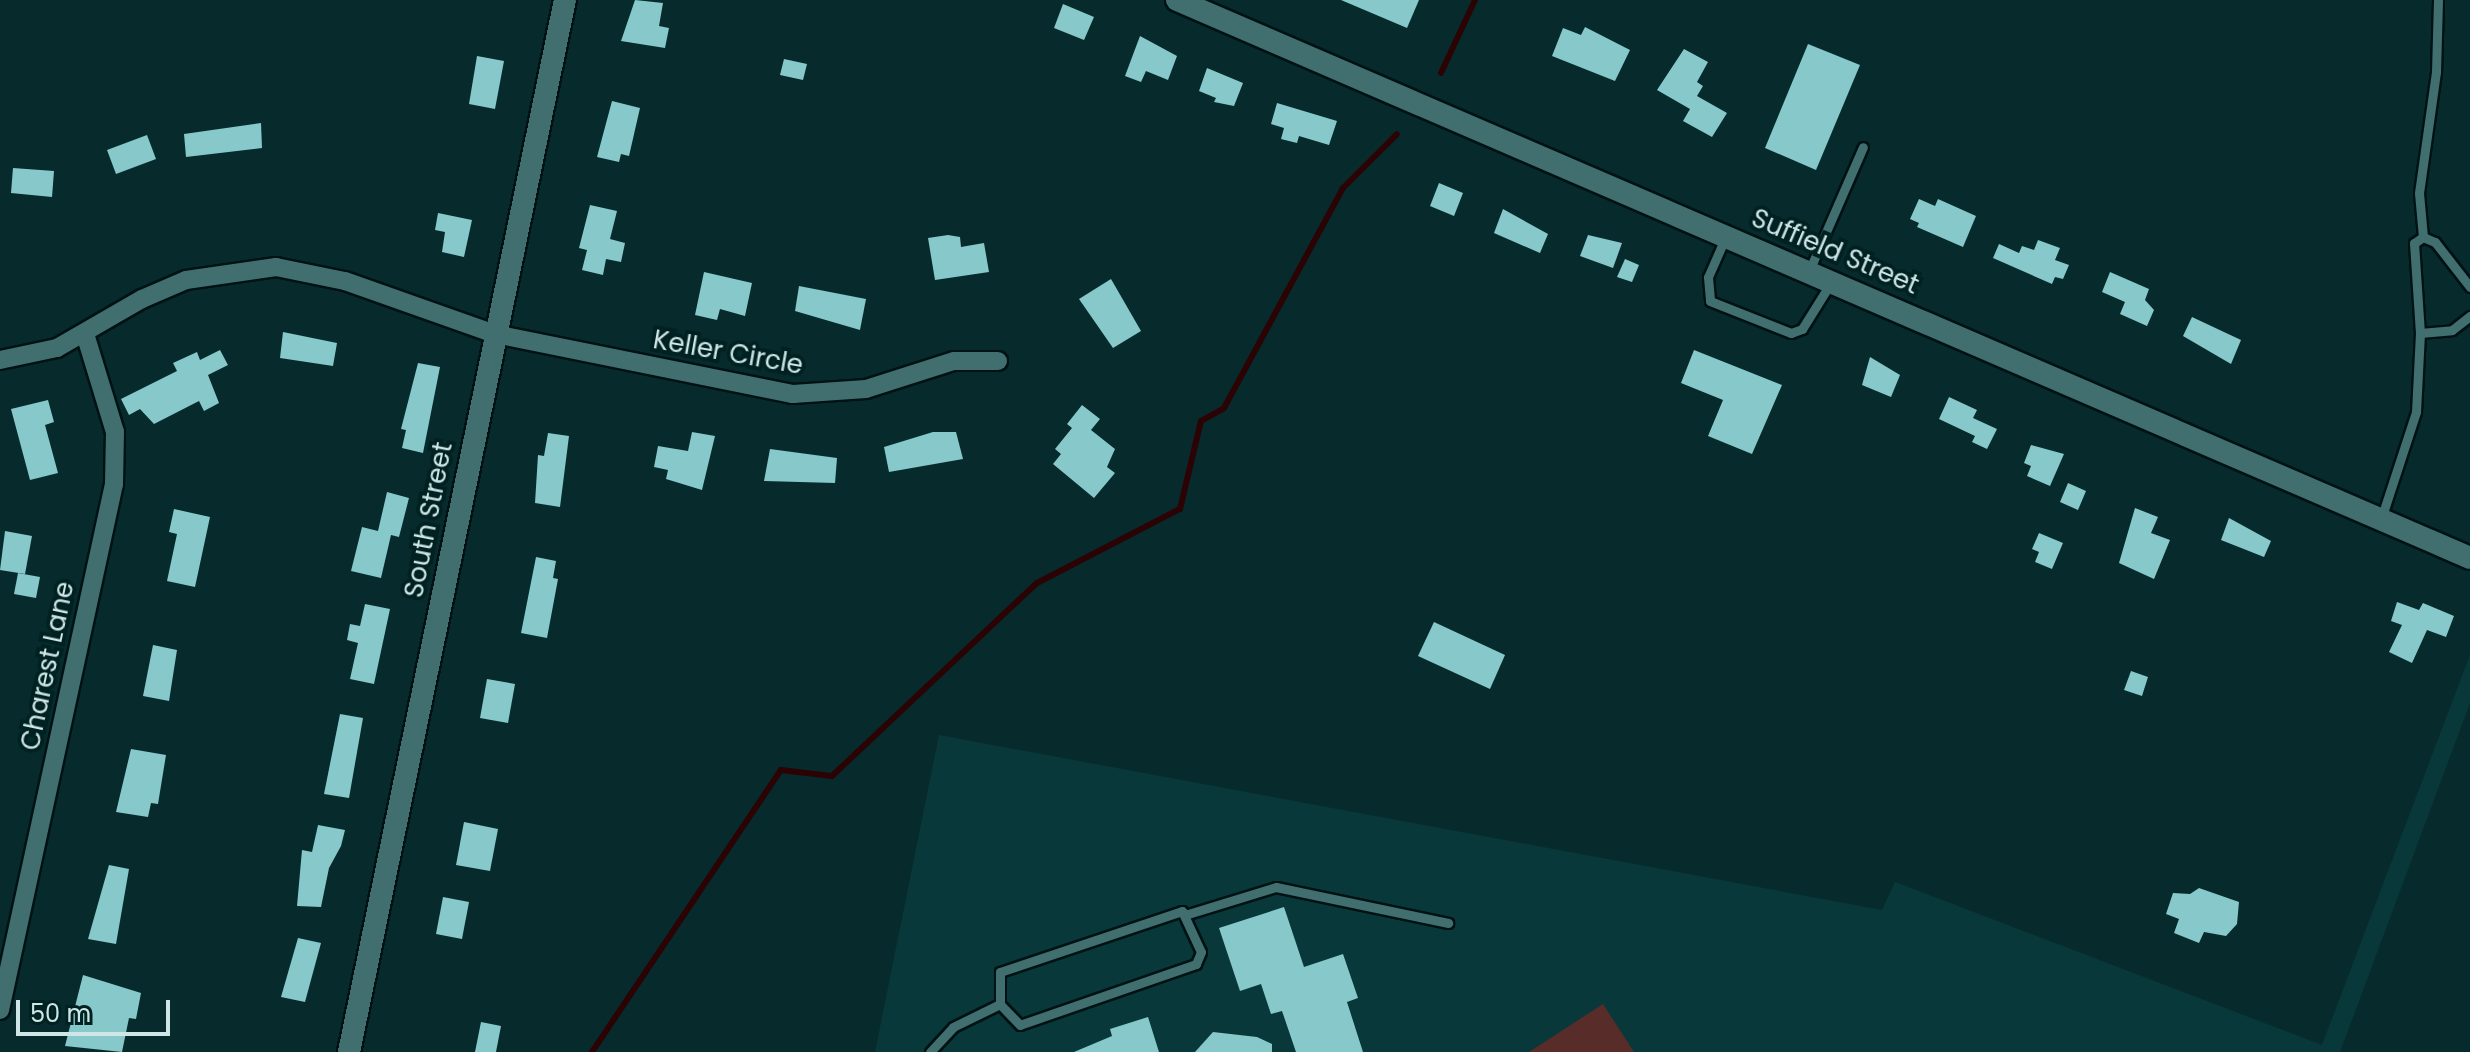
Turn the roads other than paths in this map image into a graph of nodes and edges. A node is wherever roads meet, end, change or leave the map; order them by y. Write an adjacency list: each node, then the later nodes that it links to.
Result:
1 (565, 0): 13 (main road, South Street)
2 (1177, 0): 5 (main road, Suffield Street)
3 (2438, 0): 6 (lane)
4 (1863, 147): 7 (lane)
5 (1726, 235): 7 (main road, Suffield Street); 8 (lane)
6 (2423, 237): 9 (lane); 11 (lane)
7 (1809, 271): 8 (main road, Suffield Street)
8 (1832, 281): 16 (main road, Suffield Street)
9 (2470, 287)
10 (2468, 322): 11 (lane)
11 (2420, 333): 16 (lane)
12 (85, 334): 13 (street, Keller Circle); 14 (street, Keller Circle); 21 (street, Charest Lane)
13 (495, 334): 15 (street, Keller Circle); 22 (main road, South Street)
14 (0, 360)
15 (998, 361)
16 (2381, 519): 17 (main road, Suffield Street)
17 (2470, 558)
18 (1188, 914): 19 (lane); 20 (lane); 20 (lane)
19 (1448, 923)
20 (1000, 1004): 23 (lane)
21 (0, 1010)
22 (349, 1052)
23 (930, 1052)

